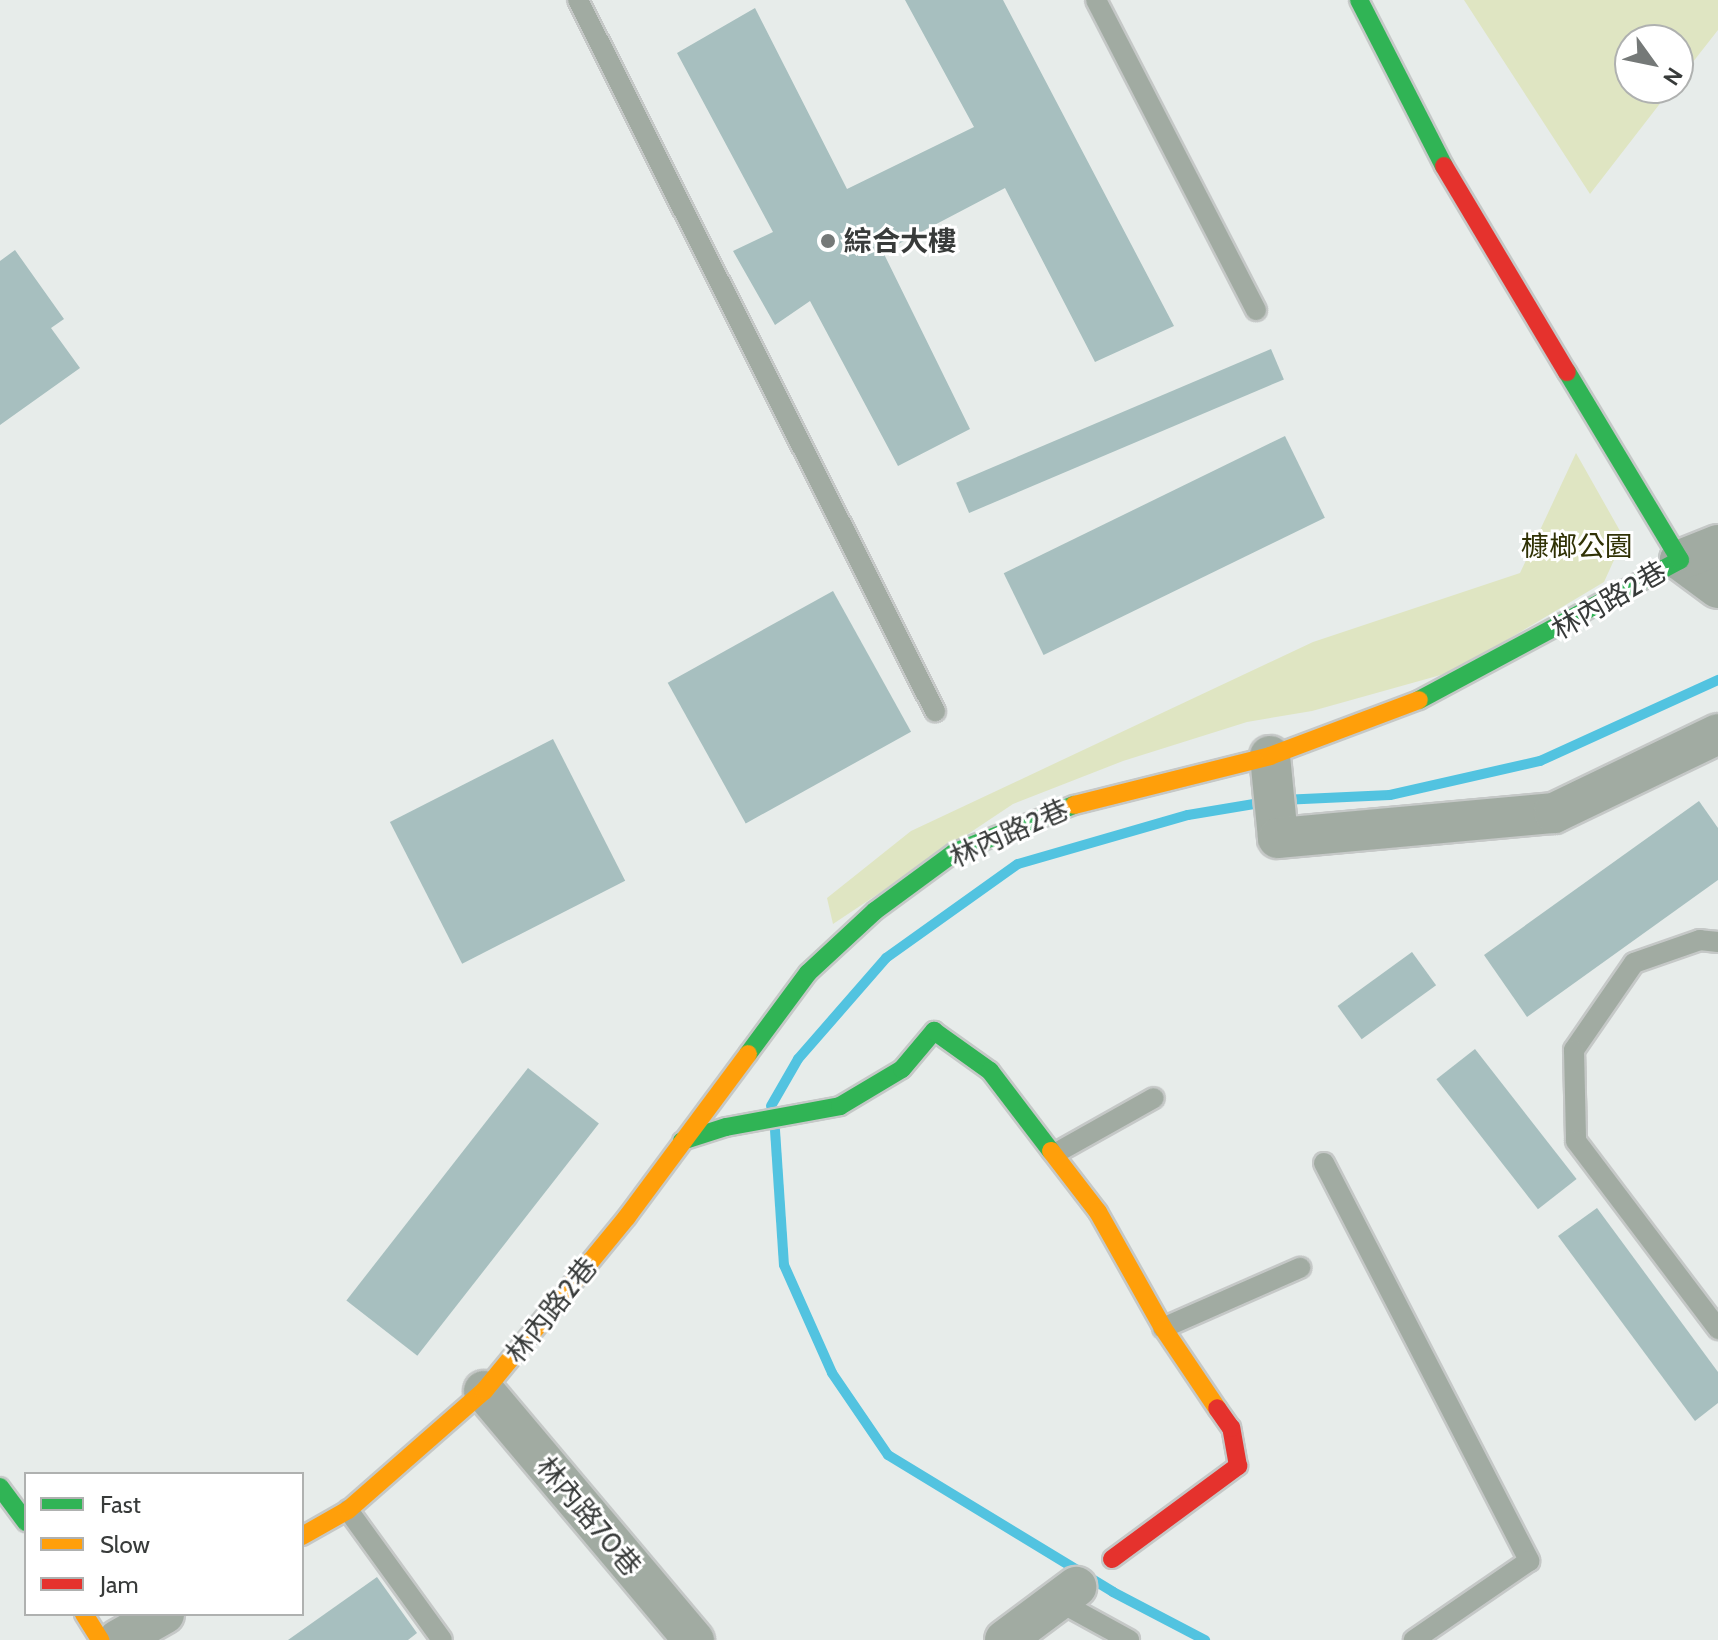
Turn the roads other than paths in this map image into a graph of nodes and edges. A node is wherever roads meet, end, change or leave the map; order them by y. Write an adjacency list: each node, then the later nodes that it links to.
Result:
1 (578, 0): 8 (lane)
2 (1096, 0): 4 (lane)
3 (1359, 0): 6 (street, 林內路2巷)
4 (1256, 310)
5 (1718, 545): 6 (street, 林內路2巷)
6 (1680, 560): 7 (street); 10 (street, 林內路2巷)
7 (1718, 588)
8 (935, 711)
9 (1718, 734): 10 (street)
10 (1270, 756): 13 (street, 林內路2巷)
11 (1718, 942): 18 (lane)
12 (1154, 1098): 14 (lane)
13 (682, 1141): 14 (street); 19 (street, 林內路2巷)
14 (1056, 1153): 17 (street)
15 (1324, 1163): 33 (lane)
16 (1300, 1268): 17 (lane)
17 (1163, 1328): 24 (street)
18 (1718, 1329)
19 (484, 1391): 21 (street, 林內路2巷); 30 (street, 林內路70巷)
20 (0, 1487): 22 (street)
21 (348, 1510): 23 (street, 林內路2巷); 29 (lane)
22 (24, 1519)
23 (304, 1535)
24 (1087, 1579): 31 (street); 32 (lane)
25 (85, 1616): 27 (street)
26 (160, 1616): 28 (street)
27 (100, 1640)
28 (118, 1640)
29 (442, 1640)
30 (694, 1640)
31 (1005, 1640)
32 (1129, 1640)
33 (1414, 1640)

